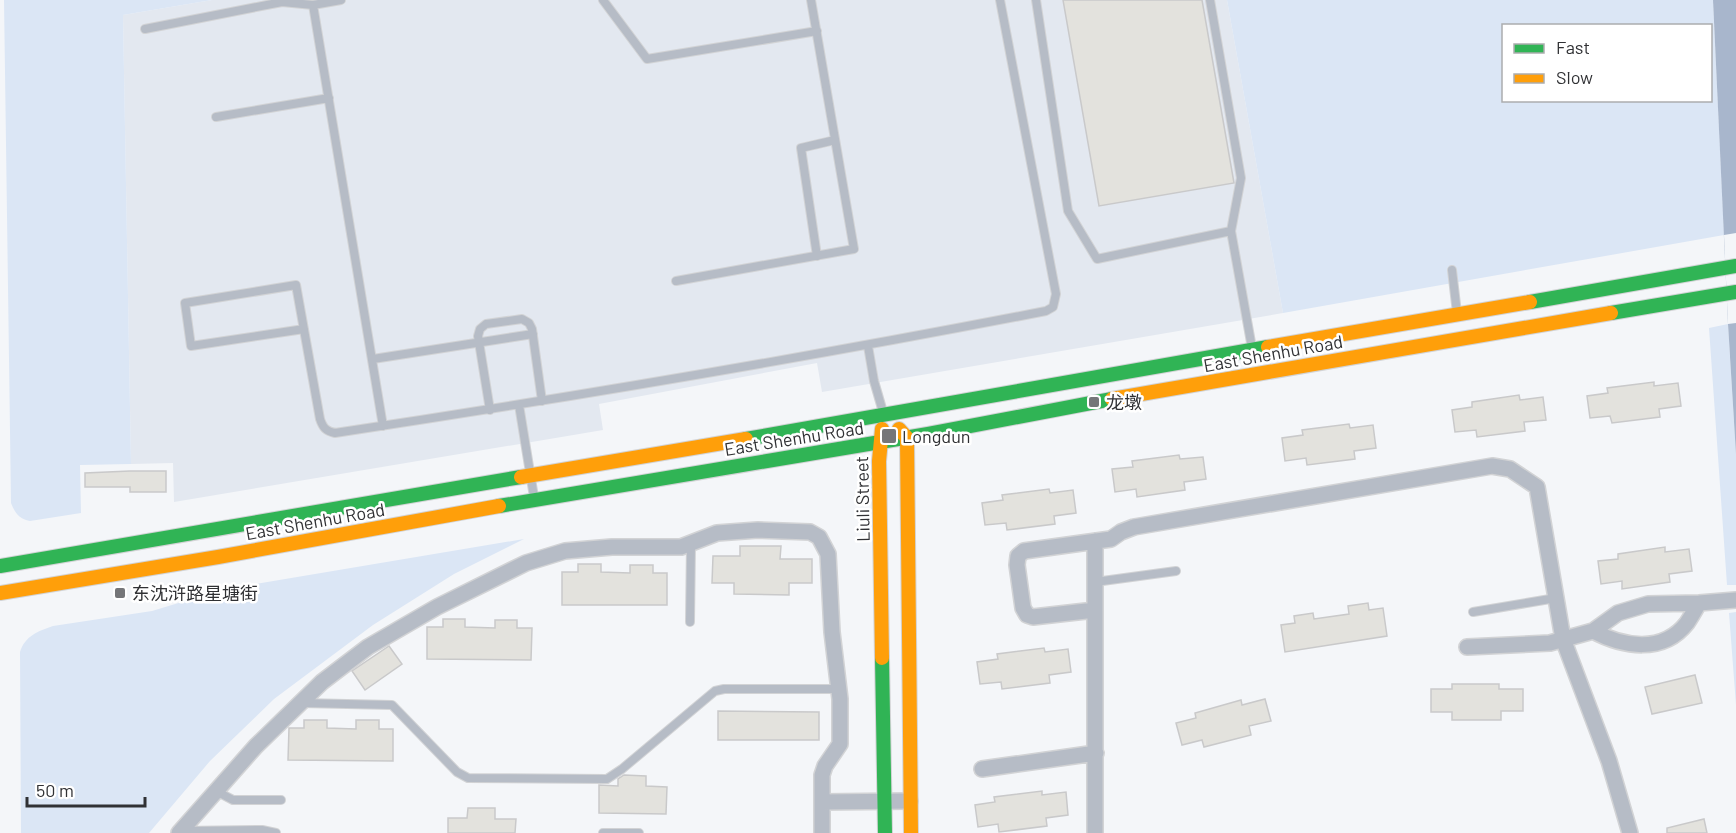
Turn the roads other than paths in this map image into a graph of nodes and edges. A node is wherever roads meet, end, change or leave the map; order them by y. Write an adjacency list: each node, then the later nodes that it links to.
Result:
1 (341, 0): 7 (lane)
2 (603, 0): 9 (lane)
3 (811, 0): 9 (lane)
4 (1000, 0): 23 (lane)
5 (1036, 0): 13 (lane)
6 (1210, 0): 13 (lane)
7 (313, 5): 8 (lane); 10 (lane)
8 (145, 29)
9 (817, 31): 12 (lane)
10 (329, 98): 11 (lane); 25 (lane)
11 (216, 117)
12 (835, 140): 14 (lane); 14 (lane)
13 (1231, 231): 24 (lane)
14 (817, 256): 17 (lane)
15 (1731, 267): 19 (main road, East Shenhu Road)
16 (1452, 270): 19 (lane)
17 (676, 281)
18 (1731, 293): 31 (main road, East Shenhu Road)
19 (1457, 314): 24 (main road, East Shenhu Road)
20 (304, 329): 20 (lane); 30 (lane)
21 (533, 334): 22 (lane); 22 (lane); 26 (lane)
22 (479, 342): 25 (lane); 28 (lane)
23 (868, 346): 26 (lane); 29 (lane)
24 (1253, 349): 29 (main road, East Shenhu Road)
25 (373, 358): 30 (lane)
26 (543, 401): 27 (lane)
27 (519, 405): 28 (lane); 33 (lane)
28 (490, 410): 30 (lane)
29 (884, 413): 31 (main road); 32 (main road, Liuli Street); 33 (main road, East Shenhu Road)
30 (384, 426)
31 (907, 438): 32 (main road, East Shenhu Road); 56 (main road)
32 (879, 443): 34 (main road, East Shenhu Road); 58 (main road, Liuli Street)
33 (531, 476): 34 (lane); 37 (main road, East Shenhu Road)
34 (535, 499): 40 (main road, East Shenhu Road)
35 (1095, 542): 39 (street); 41 (street); 44 (street)
36 (691, 543): 46 (lane); 50 (street); 51 (street)
37 (0, 566)
38 (1176, 571): 39 (lane)
39 (1095, 582): 44 (street)
40 (0, 593)
41 (1556, 598): 45 (lane); 48 (street)
42 (1731, 601): 43 (street)
43 (1699, 603): 47 (street); 47 (street)
44 (1095, 610): 52 (street)
45 (1473, 612)
46 (690, 622)
47 (1593, 631): 48 (street)
48 (1563, 639): 49 (street); 67 (street)
49 (1467, 647)
50 (839, 689): 51 (lane); 57 (street)
51 (301, 703): 54 (street)
52 (1096, 753): 53 (street); 66 (street)
53 (982, 769)
54 (216, 790): 55 (lane); 59 (street)
55 (281, 800)
56 (910, 801): 58 (street); 65 (main road)
57 (822, 802): 58 (street); 63 (street)
58 (884, 802): 64 (main road, Liuli Street)
59 (179, 832): 60 (lane)
60 (276, 833)
61 (603, 833): 62 (lane)
62 (639, 833)
63 (822, 833)
64 (885, 833)
65 (911, 833)
66 (1095, 833)
67 (1630, 833)

